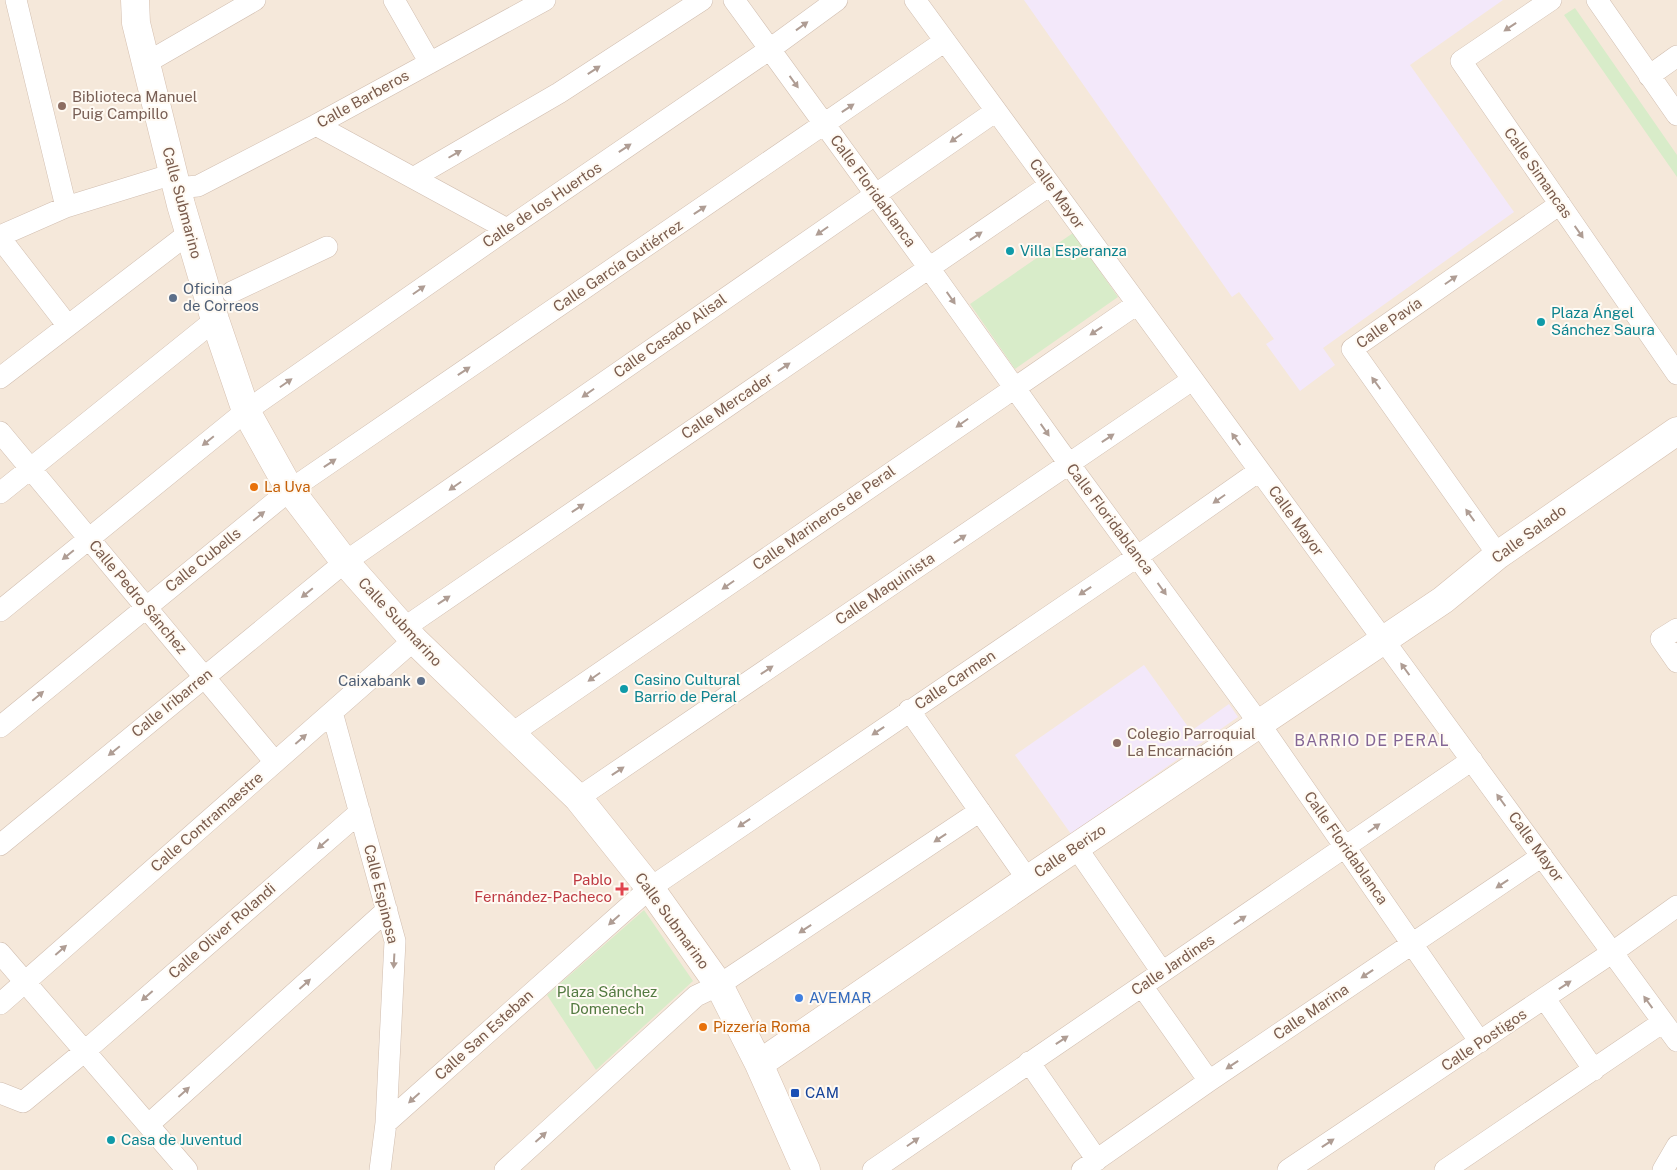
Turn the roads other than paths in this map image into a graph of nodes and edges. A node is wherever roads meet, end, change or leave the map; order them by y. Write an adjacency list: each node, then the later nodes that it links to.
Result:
1 (16, 0): 27 (street)
2 (135, 0): 16 (main road, Calle Submarino)
3 (255, 0): 16 (street)
4 (394, 0): 15 (street)
5 (546, 0): 15 (street, Calle Barberos)
6 (702, 0): 22 (street, one-way to 6)
7 (734, 0): 13 (street, Calle Floridablanca)
8 (837, 0): 13 (street, Calle de los Huertos, one-way to 8)
9 (915, 0): 12 (street, Calle Mayor)
10 (1551, 0): 26 (street, Calle Simancas, one-way to 26)
11 (1597, 0): 17 (street)
12 (945, 41): 18 (street, Calle Mayor); 20 (street, Calle García Gutiérrez, one-way to 12)
13 (770, 49): 20 (street, Calle Floridablanca, one-way to 20); 28 (street, Calle de los Huertos, one-way to 13)
14 (1677, 56): 17 (street)
15 (430, 62): 21 (street, Calle Barberos)
16 (146, 63): 23 (main road, Calle Submarino)
17 (1649, 76): 19 (street)
18 (996, 111): 24 (street, Calle Mayor); 25 (street, Calle Casado Alisal, one-way to 25)
19 (1677, 115)
20 (824, 124): 25 (street, Calle Floridablanca); 47 (street, Calle García Gutiérrez, one-way to 20)
21 (316, 126): 22 (street); 23 (street, Calle Barberos)
22 (413, 178): 28 (street)
23 (174, 181): 27 (street, Calle Barberos); 29 (main road, Calle Submarino)
24 (1050, 185): 32 (street, Calle Mercader, one-way to 24); 34 (street, Calle Mayor)
25 (876, 194): 32 (street, Calle Floridablanca); 52 (street, Calle Casado Alisal, one-way to 52)
26 (1560, 204): 37 (street, Calle Simancas, one-way to 37); 50 (street, Calle Pavía, one-way to 26)
27 (66, 207): 30 (street, Calle Barberos)
28 (507, 229): 41 (street, Calle de los Huertos, one-way to 28)
29 (189, 233): 35 (main road, Calle Submarino); 36 (street)
30 (0, 237): 36 (street)
31 (327, 247): 33 (street)
32 (929, 268): 40 (street, Calle Floridablanca, one-way to 40); 55 (street, Calle Mercader, one-way to 32)
33 (232, 292)
34 (1137, 304): 39 (street, Calle Mayor); 40 (street, Calle Marineros de Peral, one-way to 40)
35 (215, 320): 41 (main road, Calle Submarino); 45 (street)
36 (68, 326): 38 (street)
37 (1677, 374)
38 (0, 378)
39 (1192, 380): 44 (street, Calle Maquinista, one-way to 39); 46 (street, Calle Mayor, one-way to 39)
40 (1014, 387): 44 (street, Calle Floridablanca, one-way to 44); 64 (street, Calle Marineros de Peral, one-way to 64)
41 (246, 410): 47 (main road, Calle Submarino); 49 (street, Calle de los Huertos, one-way to 49)
42 (1677, 431): 50 (main road, Calle Salado)
43 (0, 432): 45 (street, Calle Pedro Sánchez)
44 (1070, 464): 51 (street, Calle Floridablanca); 67 (street, Calle Maquinista, one-way to 44)
45 (30, 468): 48 (street); 49 (street, Calle Pedro Sánchez)
46 (1259, 471): 51 (street, Calle Carmen, one-way to 51); 57 (street, Calle Mayor)
47 (290, 490): 52 (main road, Calle Submarino); 53 (street, Calle Cubells, one-way to 47)
48 (0, 493)
49 (89, 538): 53 (street, Calle Pedro Sánchez); 54 (street, Calle de los Huertos, one-way to 54)
50 (1498, 555): 57 (main road, Calle Salado)
51 (1138, 556): 60 (street, Calle Carmen, one-way to 60); 62 (street, Calle Floridablanca, one-way to 62)
52 (345, 562): 55 (main road, Calle Submarino); 59 (street, Calle Iribarren, one-way to 59)
53 (145, 607): 59 (street, Calle Pedro Sánchez); 63 (street, Calle Cubells, one-way to 53)
54 (0, 610)
55 (409, 634): 61 (street, Calle Contramaestre); 64 (main road, Calle Submarino)
56 (1669, 634): 58 (street)
57 (1383, 640): 62 (main road, Calle Berizo); 65 (street, Calle Mayor, one-way to 57)
58 (1677, 662)
59 (204, 677): 66 (street, Calle Pedro Sánchez); 70 (street, Calle Iribarren, one-way to 70)
60 (909, 710): 68 (street); 75 (street, Calle Carmen, one-way to 75)
61 (332, 712): 66 (street, Calle Contramaestre, one-way to 61); 69 (street, Calle Espinosa)
62 (1260, 723): 71 (main road, Calle Berizo); 72 (street, Calle Floridablanca)
63 (0, 727)
64 (511, 734): 67 (main road, Calle Submarino)
65 (1472, 760): 72 (street, Calle Jardines, one-way to 65); 73 (street, Calle Mayor, one-way to 65)
66 (275, 762): 82 (street, Calle Contramaestre, one-way to 66)
67 (578, 798): 75 (main road, Calle Submarino)
68 (980, 811): 74 (street); 83 (street, one-way to 83)
69 (360, 812): 77 (street, Calle Espinosa); 90 (street, Calle Oliver Rolandi, one-way to 90)
70 (0, 845)
71 (1076, 847): 74 (main road, Calle Berizo); 81 (street)
72 (1346, 848): 78 (street, Calle Floridablanca); 81 (street, Calle Jardines, one-way to 72)
73 (1542, 856): 78 (street, Calle Marina, one-way to 78); 79 (street, Calle Mayor)
74 (1028, 880): 92 (main road, Calle Berizo)
75 (650, 888): 83 (main road, Calle Submarino); 96 (street, Calle San Esteban, one-way to 96)
76 (1677, 906): 79 (street, Calle Postigos)
77 (387, 910): 96 (street, Calle Espinosa, one-way to 96); 97 (street, one-way to 77)
78 (1412, 944): 89 (street, Calle Floridablanca); 94 (street, Calle Marina, one-way to 94)
79 (1613, 952): 85 (street, Calle Postigos, one-way to 79); 87 (street, Calle Mayor, one-way to 79)
80 (0, 953): 82 (street)
81 (1162, 972): 84 (street, Calle Jardines)
82 (24, 982): 86 (street, Calle Contramaestre); 90 (street)
83 (719, 985): 92 (main road, Calle Submarino); 102 (street, one-way to 83)
84 (1142, 986): 91 (street, Calle Jardines, one-way to 84); 94 (street)
85 (1545, 999): 89 (street, Calle Postigos); 93 (street)
86 (0, 1004)
87 (1664, 1022): 88 (street, Calle Mayor); 93 (street)
88 (1677, 1041)
89 (1480, 1042): 105 (street, Calle Postigos, one-way to 89)
90 (85, 1051): 95 (street, Calle Oliver Rolandi); 97 (street)
91 (1029, 1062): 99 (street); 104 (street, Calle Jardines, one-way to 91)
92 (759, 1064): 103 (main road, Calle Submarino)
93 (1594, 1070): 106 (street)
94 (1209, 1081): 99 (street, Calle Marina)
95 (0, 1093)
96 (386, 1123): 101 (street, Calle Espinosa)
97 (148, 1125): 100 (street)
98 (1677, 1146): 107 (street)
99 (1090, 1165)
100 (187, 1170)
101 (380, 1170)
102 (505, 1170)
103 (806, 1170)
104 (873, 1170)
105 (1288, 1170)
106 (1445, 1170)
107 (1664, 1170)

